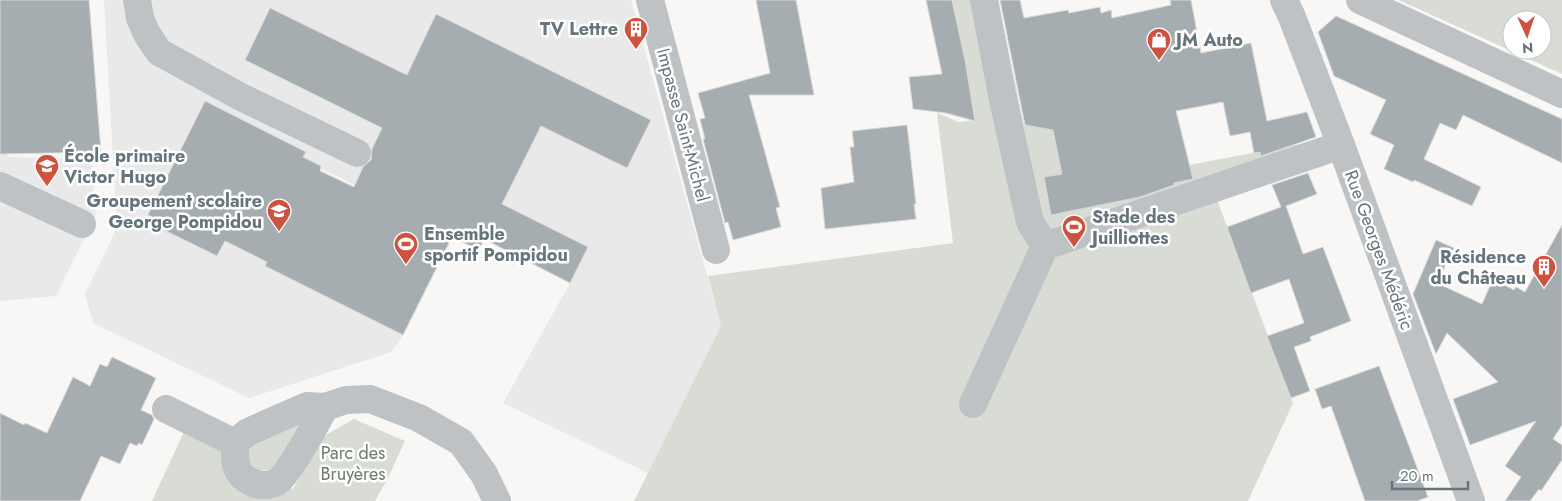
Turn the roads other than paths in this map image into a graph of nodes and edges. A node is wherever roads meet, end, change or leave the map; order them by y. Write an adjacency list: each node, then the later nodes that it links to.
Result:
1 (137, 0): 8 (street)
2 (650, 0): 12 (street, Impasse Saint-Michel)
3 (984, 0): 11 (street)
4 (1284, 0): 7 (street, Rue Georges Médéric)
5 (1360, 0): 6 (street)
6 (1562, 94)
7 (1341, 144): 11 (street); 18 (street, Rue Georges Médéric)
8 (357, 153)
9 (0, 186): 10 (street)
10 (82, 224)
11 (1045, 246): 13 (street)
12 (716, 250)
13 (972, 404)
14 (325, 407): 16 (street); 16 (street); 17 (street)
15 (166, 409): 16 (street)
16 (234, 443)
17 (497, 501)
18 (1471, 501)

